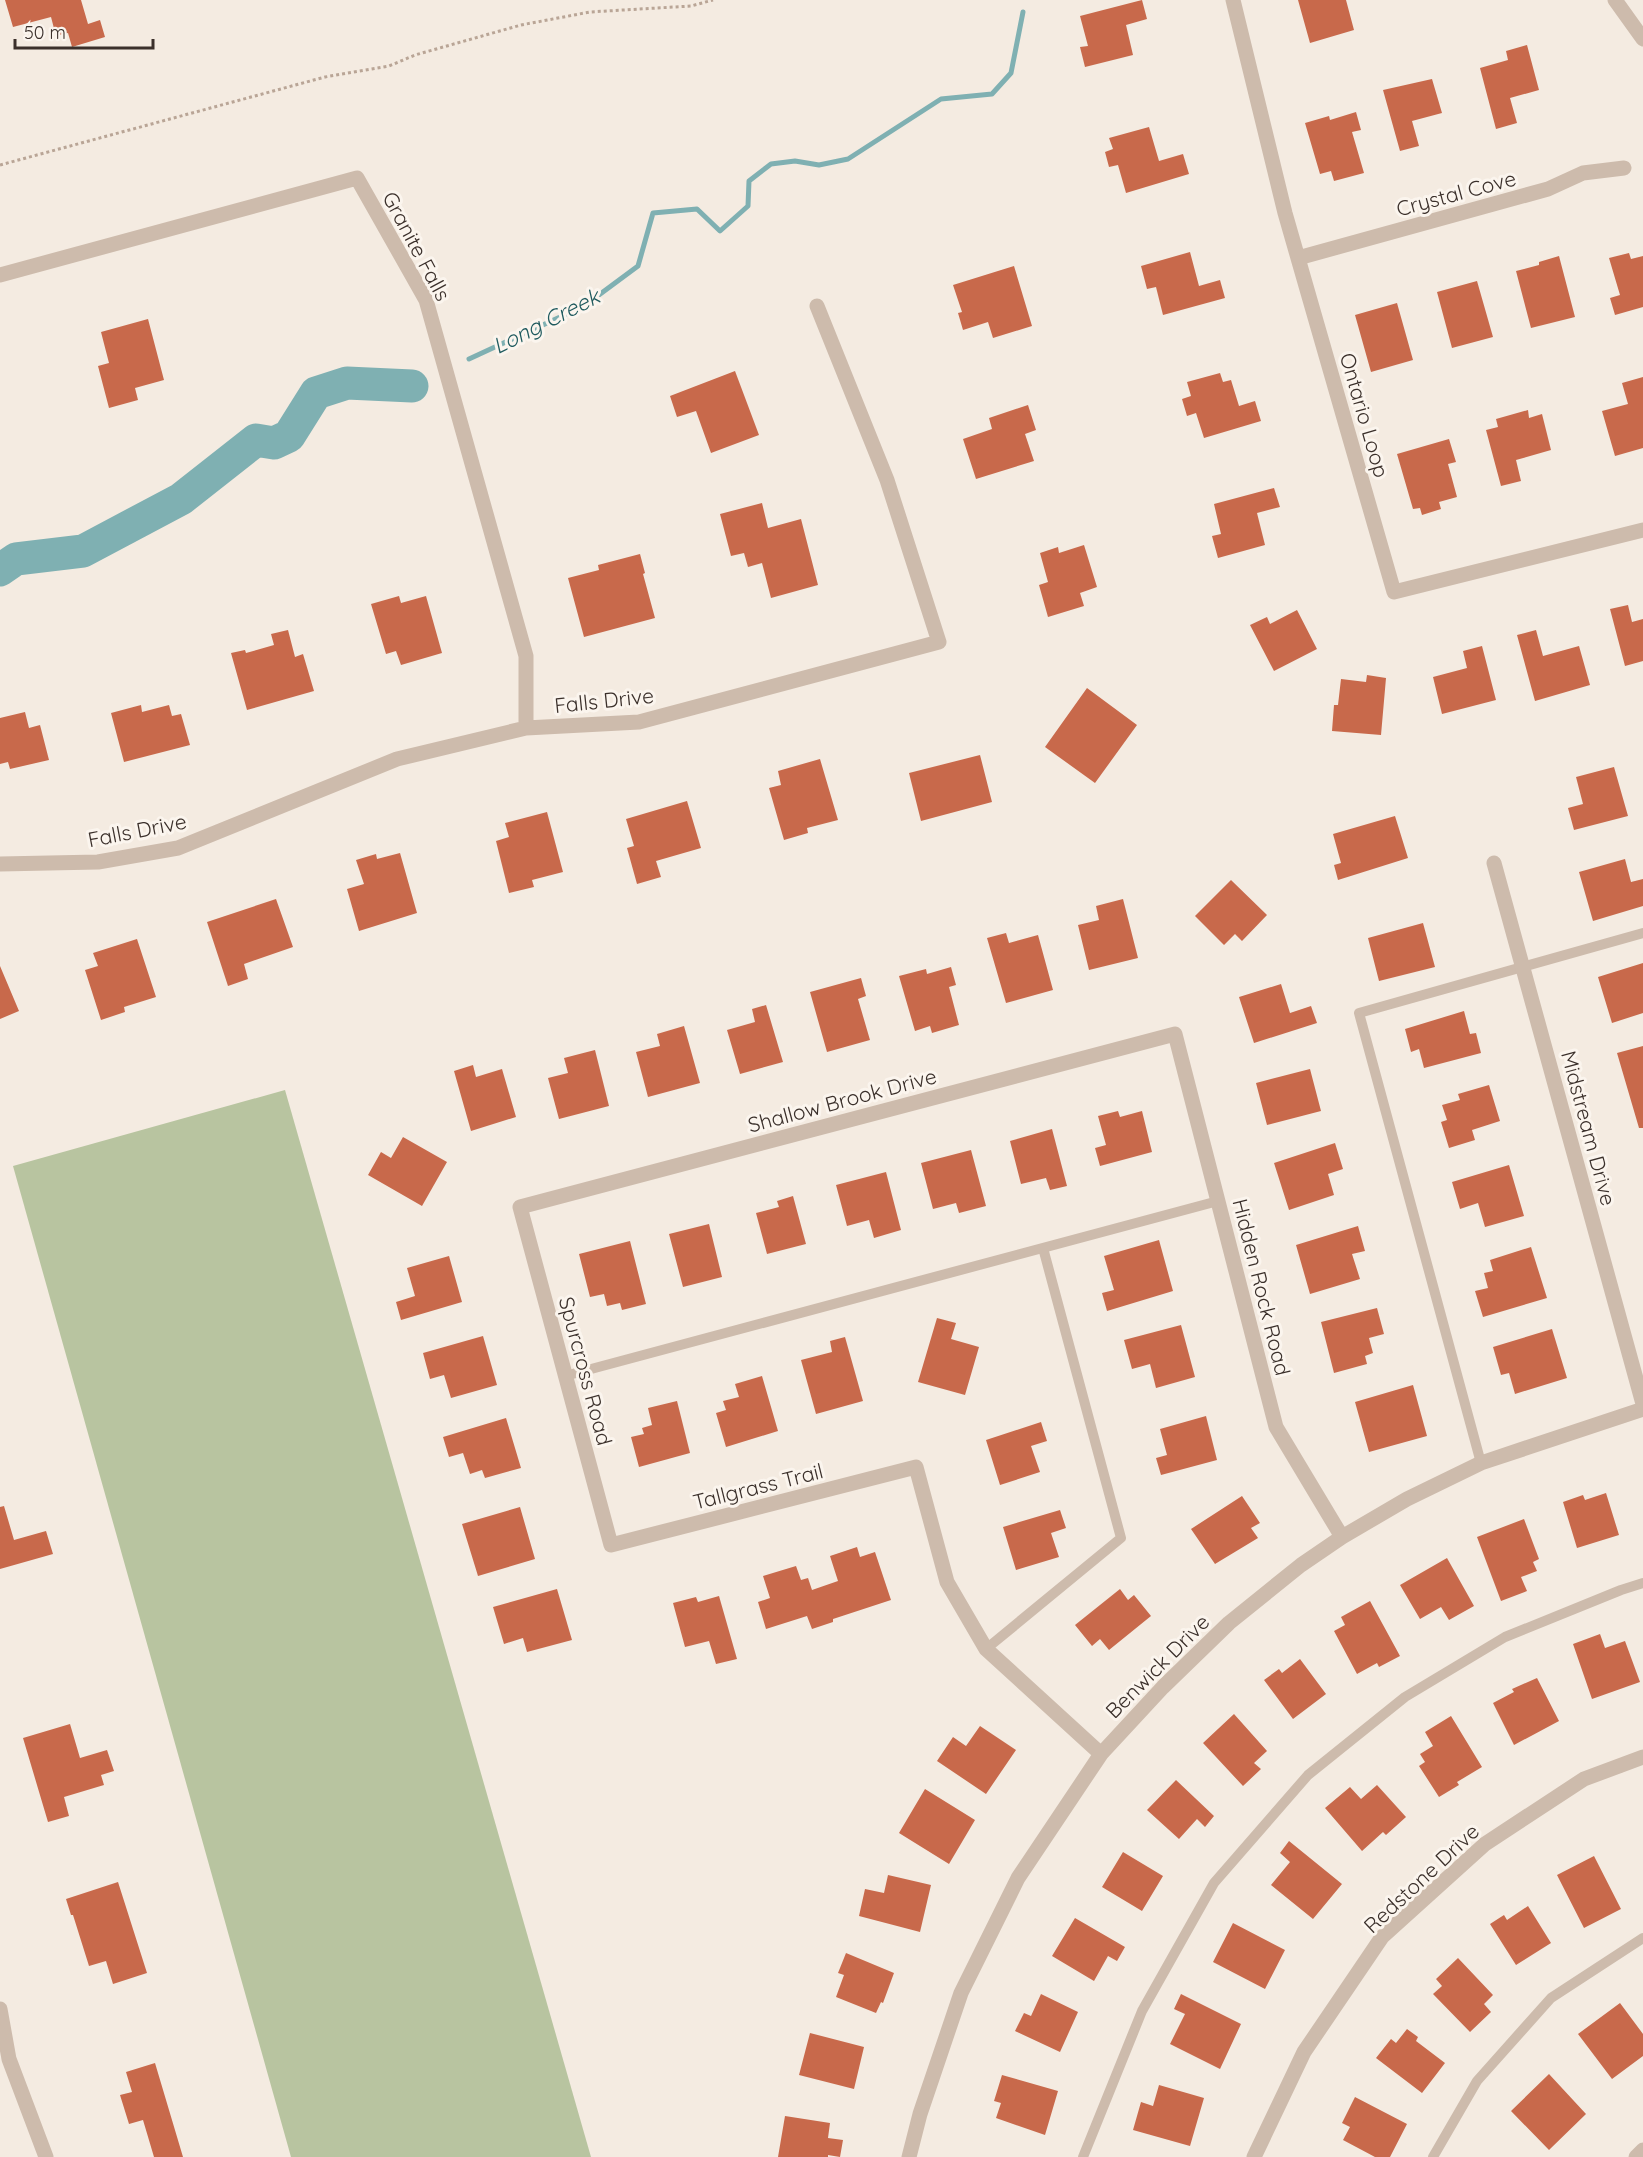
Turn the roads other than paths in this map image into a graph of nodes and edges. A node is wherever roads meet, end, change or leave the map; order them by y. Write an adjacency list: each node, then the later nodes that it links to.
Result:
1 (1233, 0): 5 (street, Ontario Loop)
2 (1615, 0): 3 (street)
3 (1643, 39)
4 (1624, 168): 5 (street, Crystal Cove)
5 (1298, 258): 8 (street, Ontario Loop)
6 (0, 275): 9 (street, Granite Falls)
7 (817, 306): 9 (street, Falls Drive)
8 (1643, 530)
9 (526, 728): 11 (street, Falls Drive)
10 (1494, 863): 13 (street, Midstream Drive)
11 (0, 864)
12 (1643, 933): 13 (lane)
13 (1522, 966): 19 (street, Midstream Drive); 21 (lane)
14 (1175, 1034): 15 (street, Hidden Rock Road); 16 (street, Shallow Brook Drive)
15 (1218, 1200): 17 (lane); 22 (street, Hidden Rock Road)
16 (520, 1207): 18 (street, Spurcross Road)
17 (1043, 1248): 18 (lane); 25 (lane)
18 (565, 1376): 23 (street, Spurcross Road)
19 (1643, 1404)
20 (1643, 1410): 21 (street, Benwick Drive)
21 (1481, 1463): 22 (street, Benwick Drive)
22 (1342, 1537): 26 (street, Benwick Drive)
23 (611, 1545): 25 (street, Tallgrass Trail)
24 (1643, 1583): 33 (lane)
25 (986, 1649): 26 (street)
26 (1101, 1754): 32 (street, Benwick Drive)
27 (1643, 1757): 34 (street, Redstone Drive)
28 (1643, 1938): 35 (lane)
29 (0, 2009): 31 (street)
30 (1643, 2150): 36 (street)
31 (46, 2157)
32 (909, 2157)
33 (1083, 2157)
34 (1254, 2157)
35 (1433, 2157)
36 (1636, 2157)

